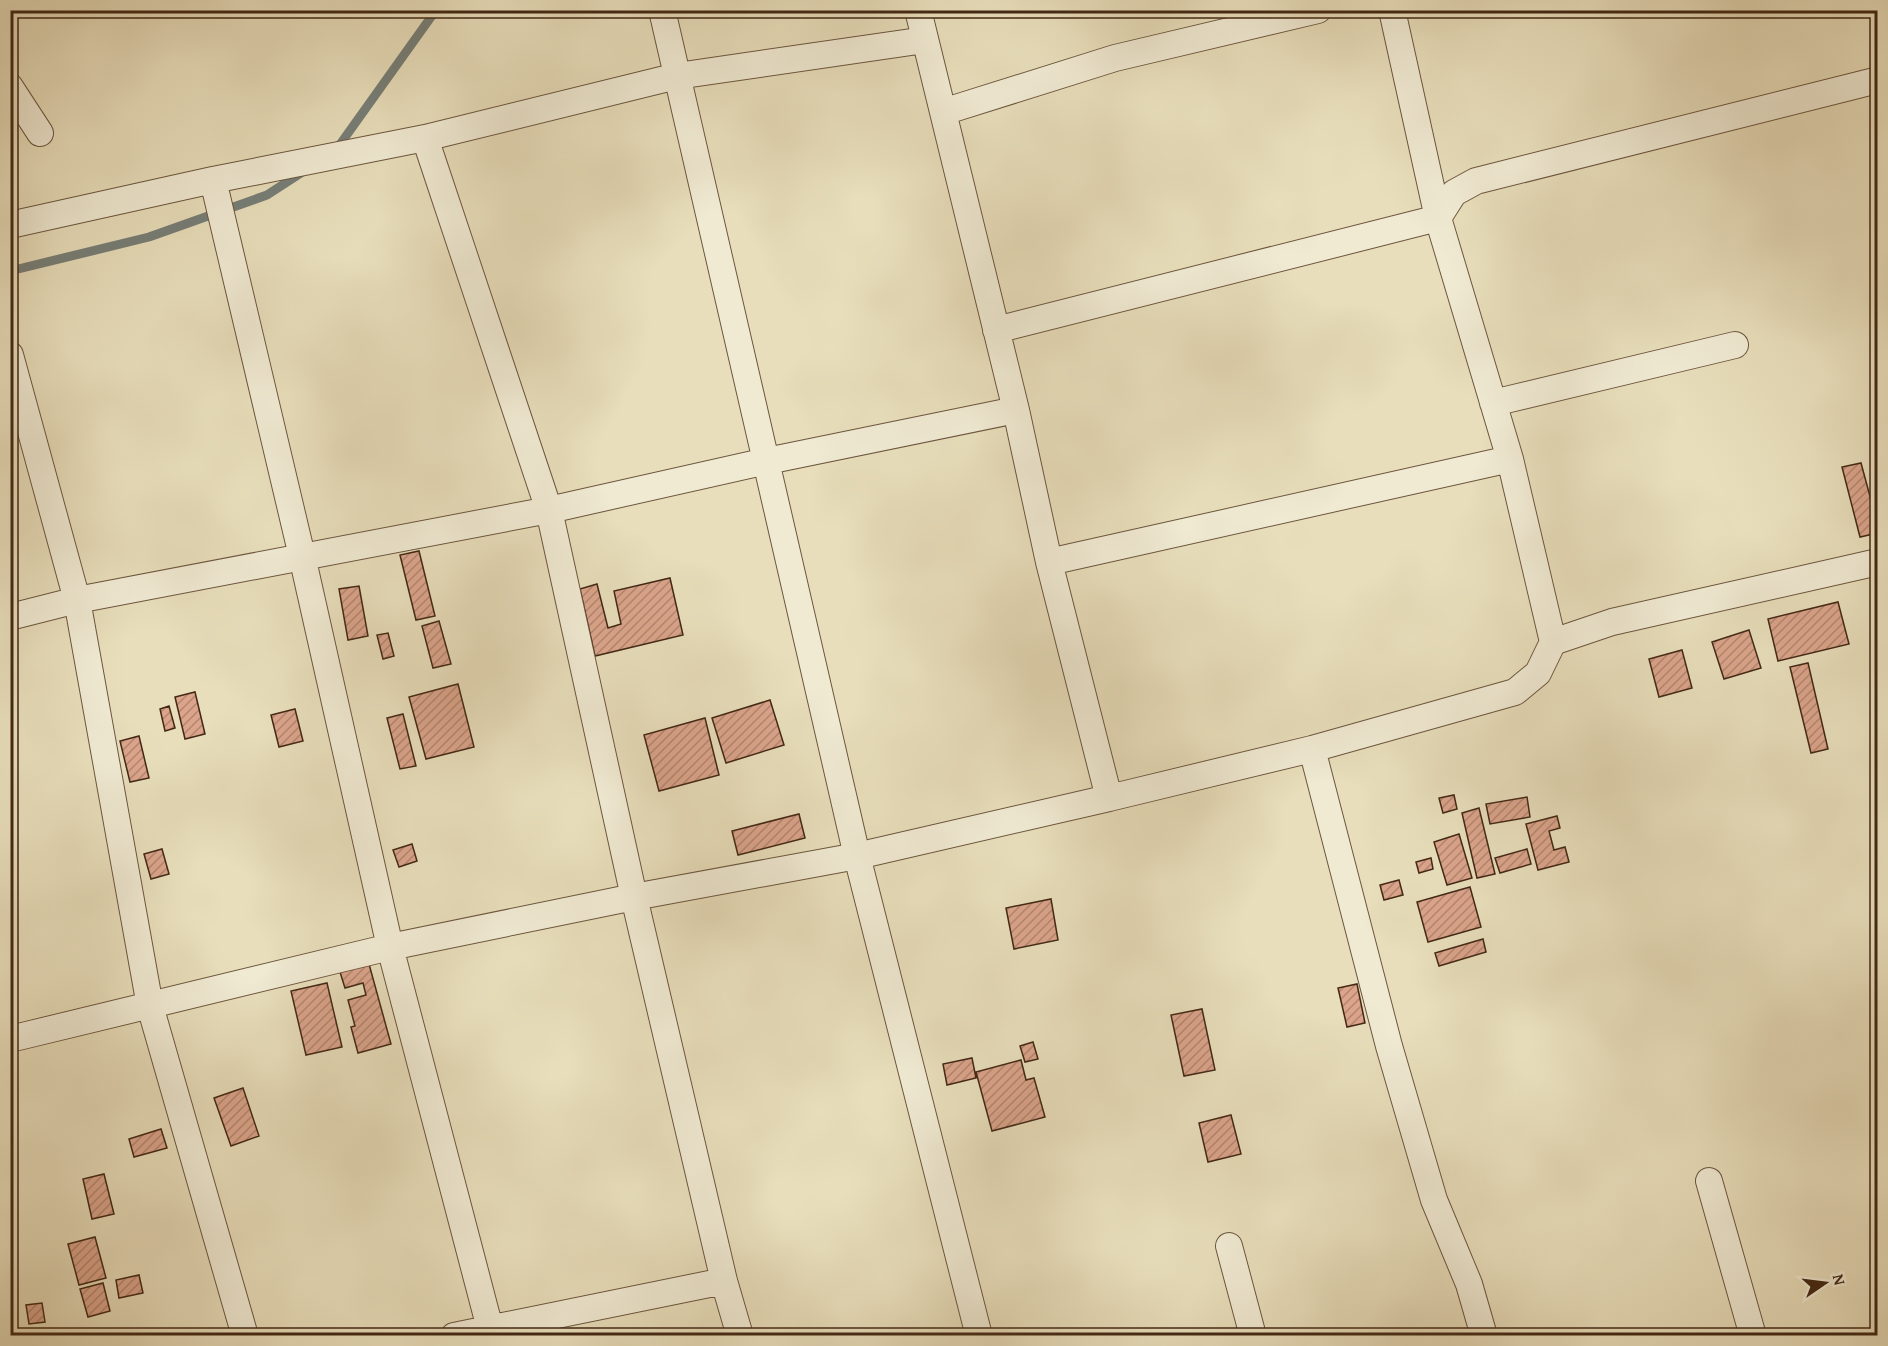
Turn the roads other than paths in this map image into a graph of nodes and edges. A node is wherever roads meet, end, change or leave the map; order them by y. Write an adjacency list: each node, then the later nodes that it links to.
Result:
1 (662, 10): 6 (street)
2 (918, 10): 5 (street)
3 (1318, 10): 9 (street)
4 (1392, 10): 13 (street)
5 (925, 40): 6 (street); 9 (street)
6 (677, 76): 11 (street); 21 (street)
7 (1878, 80): 13 (street)
8 (10, 87): 10 (street)
9 (943, 112): 15 (street)
10 (40, 133)
11 (425, 138): 12 (street); 22 (street)
12 (213, 180): 14 (street); 23 (street)
13 (1438, 218): 15 (street); 18 (street)
14 (10, 225)
15 (996, 330): 19 (street)
16 (1735, 345): 18 (street)
17 (10, 355): 26 (street)
18 (1493, 403): 20 (street)
19 (1016, 410): 21 (street); 24 (street)
20 (1510, 459): 24 (street); 28 (street)
21 (767, 461): 22 (street); 31 (street)
22 (549, 510): 23 (street); 32 (street)
23 (302, 556): 26 (street); 33 (street)
24 (1049, 562): 30 (street)
25 (1878, 562): 28 (street)
26 (78, 600): 27 (street); 34 (street)
27 (10, 617)
28 (1552, 642): 29 (street)
29 (1312, 749): 30 (street); 45 (street)
30 (1109, 798): 31 (street)
31 (857, 856): 32 (street); 43 (street)
32 (634, 897): 33 (street); 38 (street)
33 (390, 947): 34 (street); 39 (street)
34 (150, 1006): 35 (street); 40 (street)
35 (10, 1039)
36 (1709, 1181): 46 (street)
37 (1229, 1246): 44 (street)
38 (724, 1281): 39 (street); 42 (street)
39 (491, 1332): 41 (street)
40 (245, 1335)
41 (454, 1335)
42 (740, 1335)
43 (979, 1335)
44 (1252, 1335)
45 (1485, 1335)
46 (1753, 1335)

